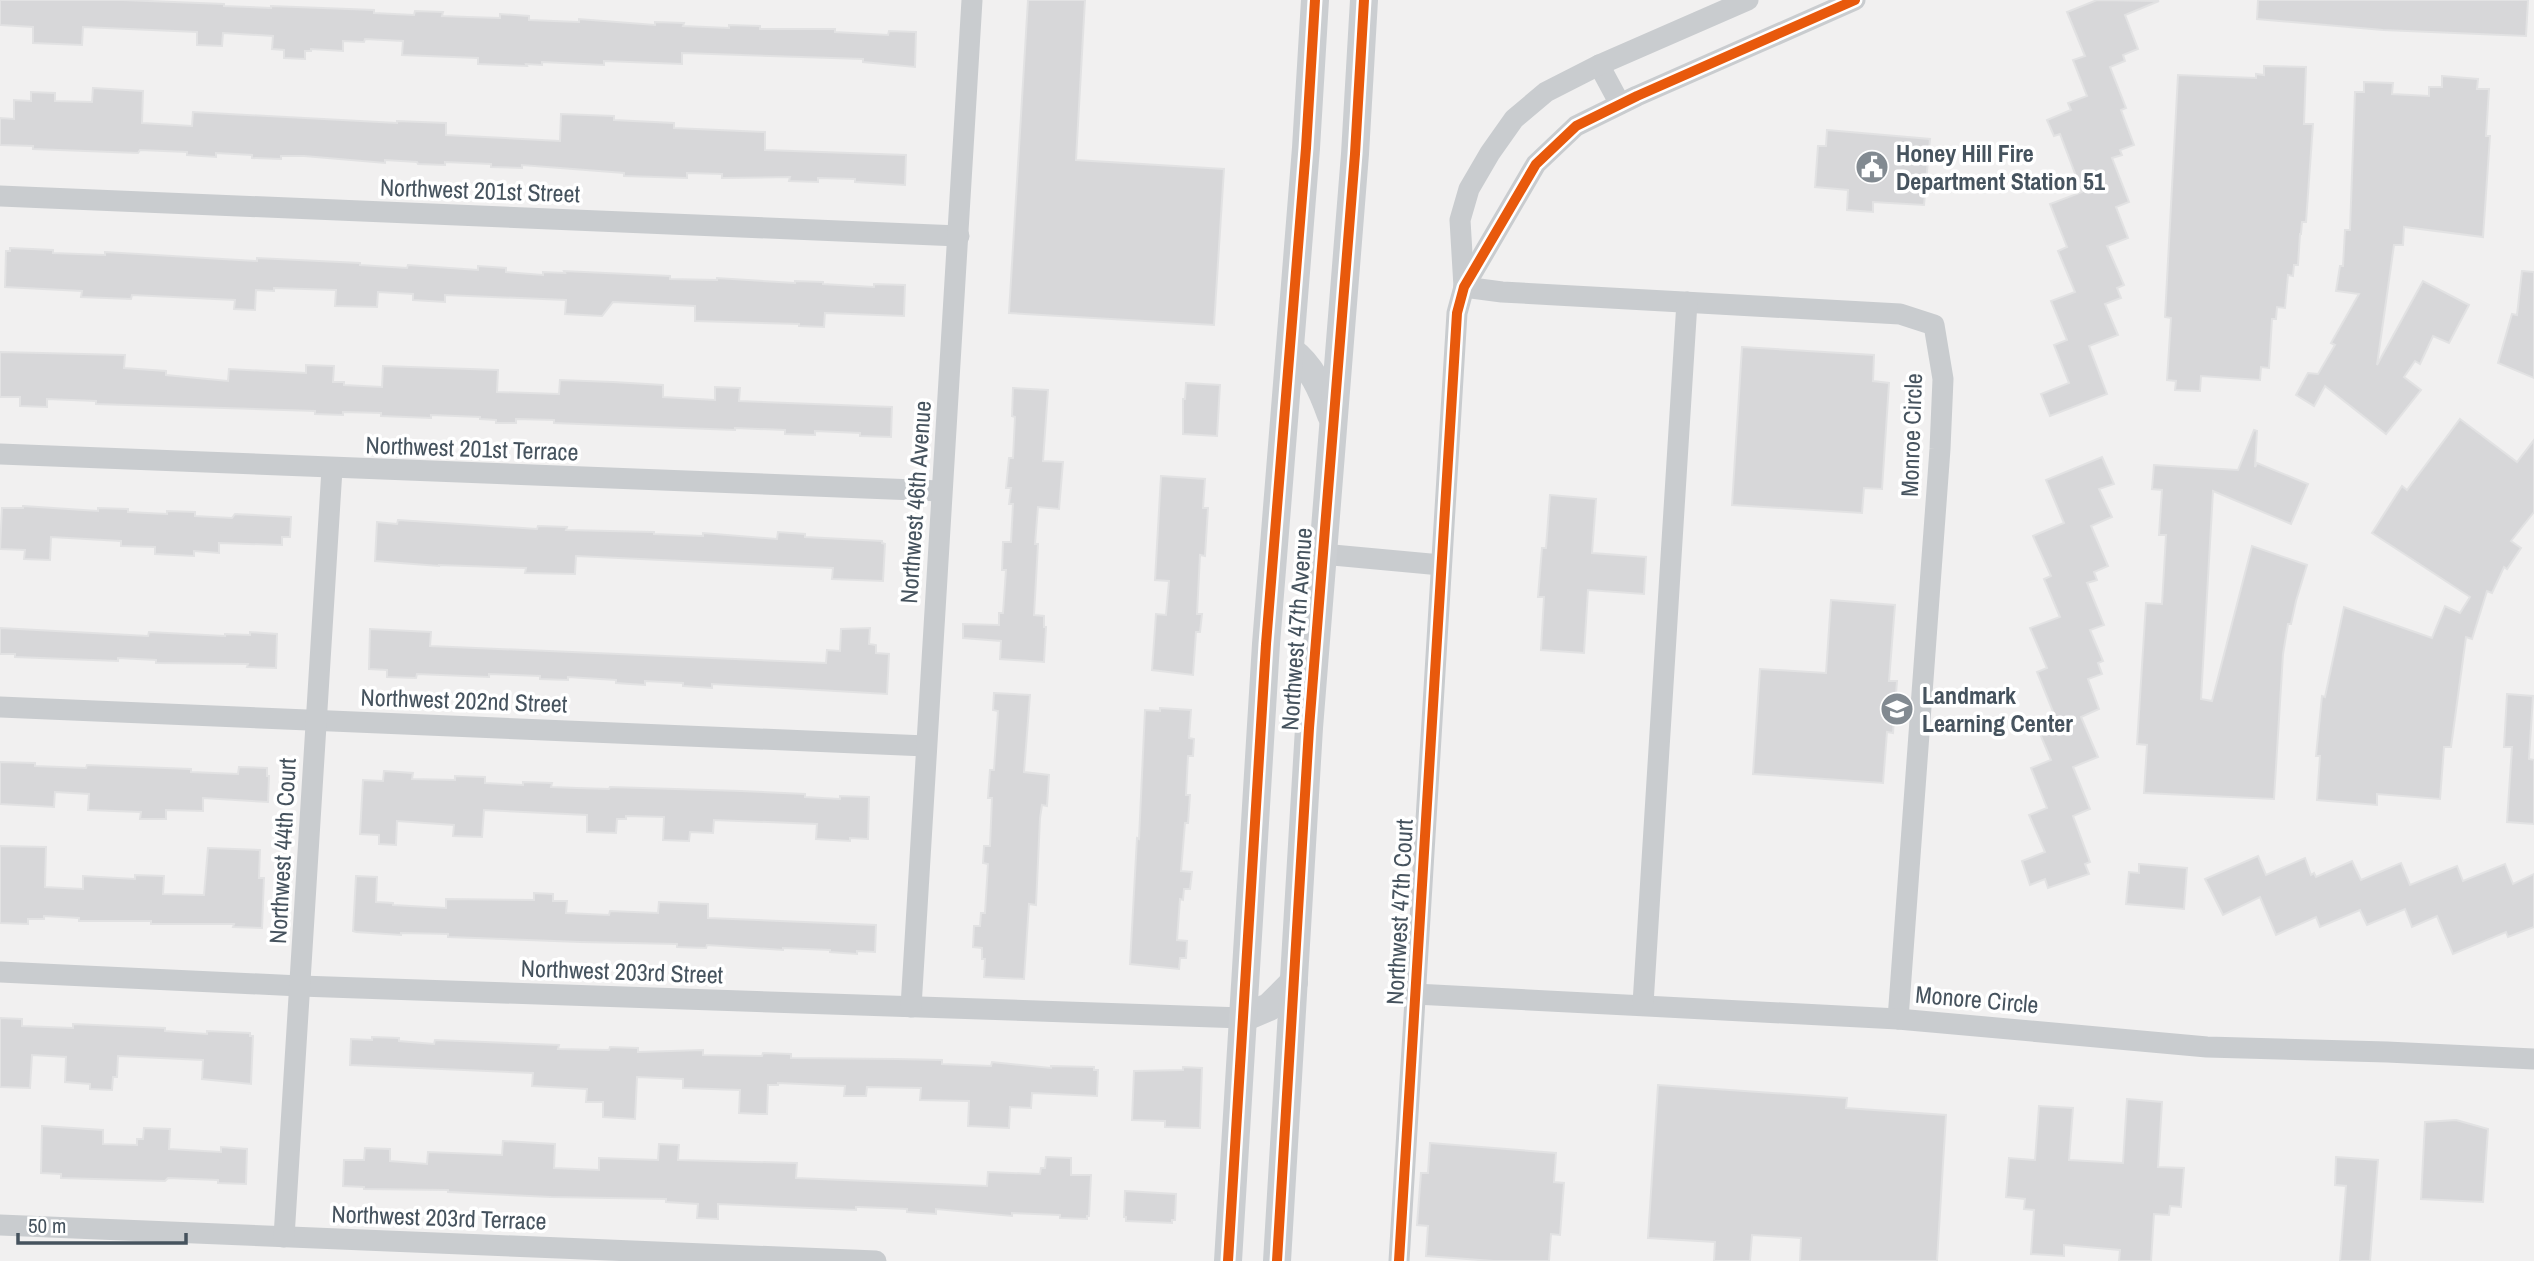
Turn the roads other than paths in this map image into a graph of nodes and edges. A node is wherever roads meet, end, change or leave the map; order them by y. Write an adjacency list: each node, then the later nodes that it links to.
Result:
1 (972, 0): 9 (street, Northwest 46th Avenue)
2 (1315, 0): 12 (main road, Northwest 47th Avenue)
3 (1364, 0): 13 (main road, Northwest 47th Avenue)
4 (1748, 0): 6 (street)
5 (1855, 0): 7 (street)
6 (1599, 65): 7 (street); 10 (street)
7 (1620, 104): 10 (street)
8 (0, 196): 9 (street, Northwest 201st Street)
9 (959, 236): 16 (street, Northwest 46th Avenue)
10 (1464, 287): 11 (street, Monroe Circle); 18 (street, Northwest 47th Court)
11 (1687, 302): 26 (street); 29 (street, Monroe Circle)
12 (1290, 350): 13 (main road); 28 (main road, Northwest 47th Avenue)
13 (1333, 421): 17 (main road, Northwest 47th Avenue)
14 (0, 454): 15 (street, Northwest 201st Terrace)
15 (332, 469): 16 (street, Northwest 201st Terrace); 20 (street, Northwest 44th Court)
16 (942, 491): 21 (street, Northwest 46th Avenue)
17 (1322, 554): 18 (street); 23 (main road, Northwest 47th Avenue)
18 (1441, 565): 25 (street, Northwest 47th Court)
19 (0, 707): 20 (street, Northwest 202nd Street)
20 (317, 720): 21 (street, Northwest 202nd Street); 24 (street, Northwest 44th Court)
21 (926, 746): 27 (street, Northwest 46th Avenue)
22 (0, 972): 24 (street, Northwest 203rd Street)
23 (1294, 982): 28 (main road); 35 (main road, Northwest 47th Avenue)
24 (300, 986): 27 (street, Northwest 203rd Street); 32 (street, Northwest 44th Court)
25 (1415, 994): 26 (street, Monore Circle); 36 (street, Northwest 47th Court)
26 (1643, 1004): 29 (street, Monore Circle)
27 (911, 1007): 28 (street, Northwest 203rd Street)
28 (1243, 1018): 34 (main road, Northwest 47th Avenue)
29 (1898, 1019): 30 (street, Monore Circle)
30 (2534, 1059)
31 (0, 1225): 32 (street, Northwest 203rd Terrace)
32 (284, 1237): 33 (street, Northwest 203rd Terrace)
33 (876, 1261)
34 (1228, 1261)
35 (1277, 1261)
36 (1399, 1261)

